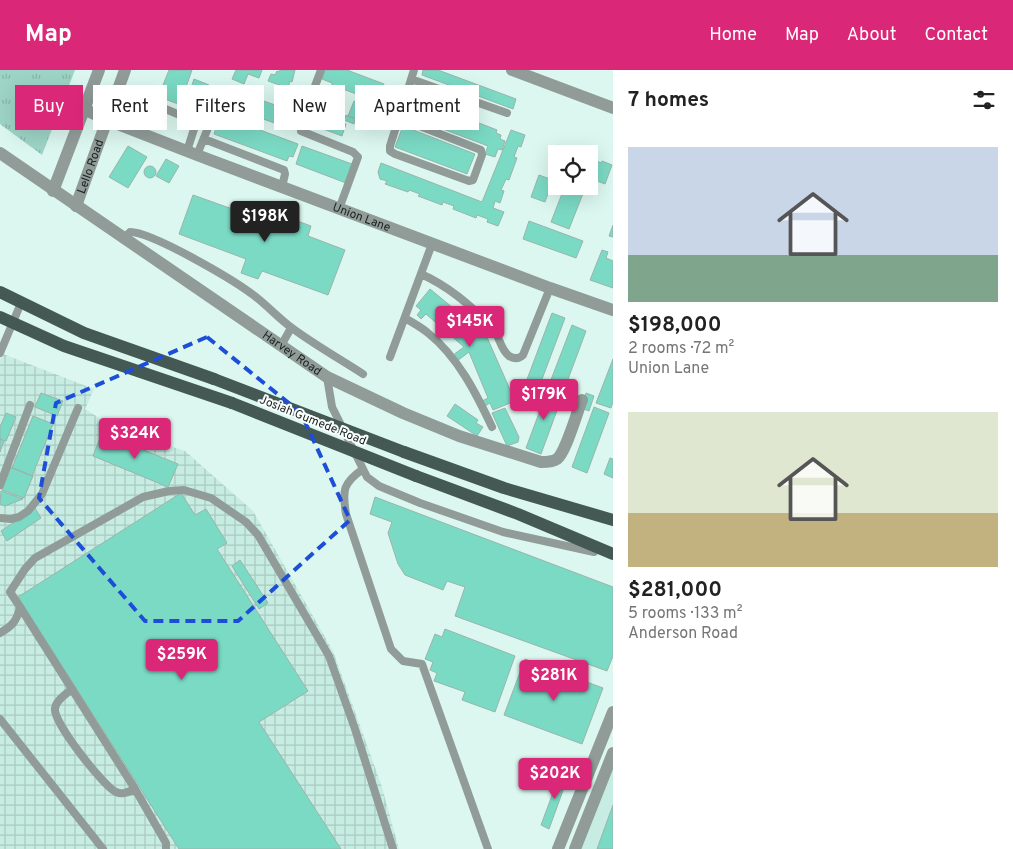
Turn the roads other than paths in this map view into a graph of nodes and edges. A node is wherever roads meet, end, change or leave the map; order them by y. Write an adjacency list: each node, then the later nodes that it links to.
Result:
1 (99, 70): 11 (street, Lello Road)
2 (125, 70): 7 (street, Lello Road)
3 (320, 70): 8 (lane)
4 (414, 70): 6 (lane)
5 (512, 70): 10 (street)
6 (411, 79): 9 (lane); 14 (lane)
7 (120, 85)
8 (315, 85)
9 (409, 85)
10 (613, 108)
11 (84, 109): 13 (street, Union Lane); 24 (street, Lello Road)
12 (167, 110): 22 (lane)
13 (93, 113)
14 (507, 114)
15 (399, 118): 15 (lane)
16 (103, 130): 25 (street, Lello Road)
17 (133, 130): 22 (street, Union Lane)
18 (208, 130): 20 (lane)
19 (300, 131): 26 (lane)
20 (204, 139): 22 (lane); 23 (lane)
21 (0, 153): 24 (street, Harvey Road)
22 (192, 153): 23 (street, Union Lane)
23 (282, 187): 26 (street, Union Lane)
24 (53, 191): 25 (street, Harvey Road)
25 (76, 206): 27 (street, Harvey Road)
26 (339, 208): 28 (street, Union Lane)
27 (123, 239): 37 (lane); 38 (street, Harvey Road)
28 (432, 244): 29 (lane); 30 (street, Union Lane)
29 (421, 274): 30 (lane); 35 (lane)
30 (550, 288): 33 (street, Union Lane)
31 (0, 292): 32 (main road, Josiah Gumede Road)
32 (20, 303): 36 (lane); 50 (main road, Josiah Gumede Road, bridge)
33 (613, 310)
34 (0, 317): 36 (main road, Josiah Gumede Road)
35 (405, 318): 40 (lane); 46 (lane)
36 (12, 323): 39 (lane); 51 (main road, Josiah Gumede Road, bridge)
37 (291, 328): 38 (lane); 41 (lane)
38 (282, 344): 42 (street, Harvey Road)
39 (0, 353)
40 (390, 357)
41 (363, 374)
42 (327, 376): 43 (street, Harvey Road); 47 (lane)
43 (582, 400)
44 (30, 405): 48 (lane)
45 (78, 408): 49 (lane)
46 (492, 427)
47 (363, 469): 51 (lane); 64 (lane)
48 (0, 485)
49 (0, 518)
50 (613, 520)
51 (613, 556)
52 (20, 607): 53 (lane); 54 (lane); 63 (lane)
53 (0, 633)
54 (72, 689): 60 (lane); 60 (lane)
55 (613, 712): 58 (street)
56 (0, 719): 61 (lane)
57 (613, 753): 59 (street)
58 (590, 766): 59 (street); 65 (street)
59 (609, 774): 66 (street)
60 (134, 789): 62 (lane)
61 (103, 849)
62 (166, 849)
63 (392, 849)
64 (488, 849)
65 (558, 849)
66 (575, 849)

